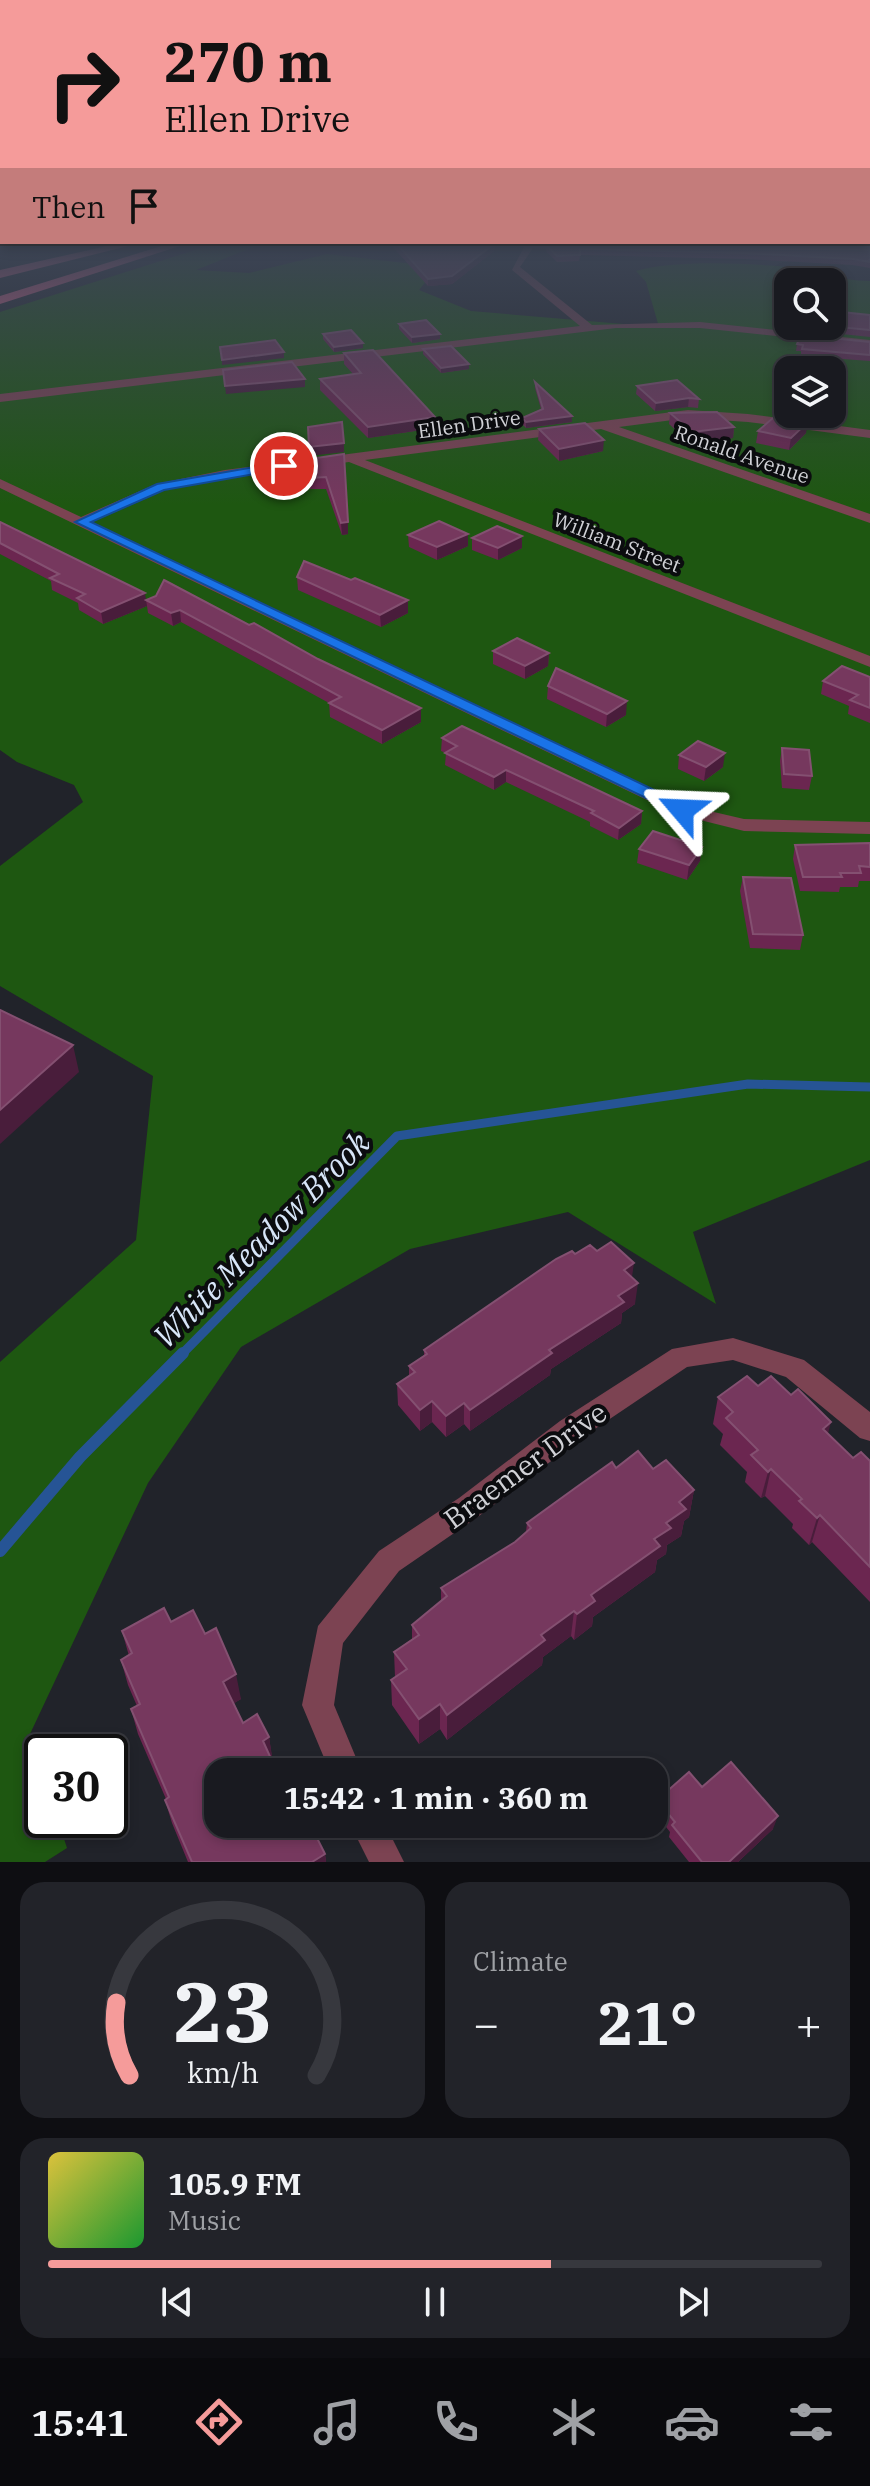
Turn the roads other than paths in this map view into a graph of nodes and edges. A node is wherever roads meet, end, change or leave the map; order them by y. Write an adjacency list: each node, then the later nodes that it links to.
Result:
1 (565, 331): 4 (street)
2 (756, 331): 3 (street)
3 (870, 343)
4 (0, 398)
5 (601, 425): 6 (street, Ellen Drive); 7 (street, Ellen Drive); 9 (street, Ronald Avenue)
6 (870, 434)
7 (351, 458): 10 (street, Ellen Drive); 11 (street, William Street)
8 (0, 483): 10 (street)
9 (870, 519)
10 (81, 522): 12 (street)
11 (870, 662)
12 (870, 828)
13 (870, 1429): 14 (street, Braemer Drive)
14 (340, 1758)
15 (374, 1838): 16 (street)
16 (387, 1862)

